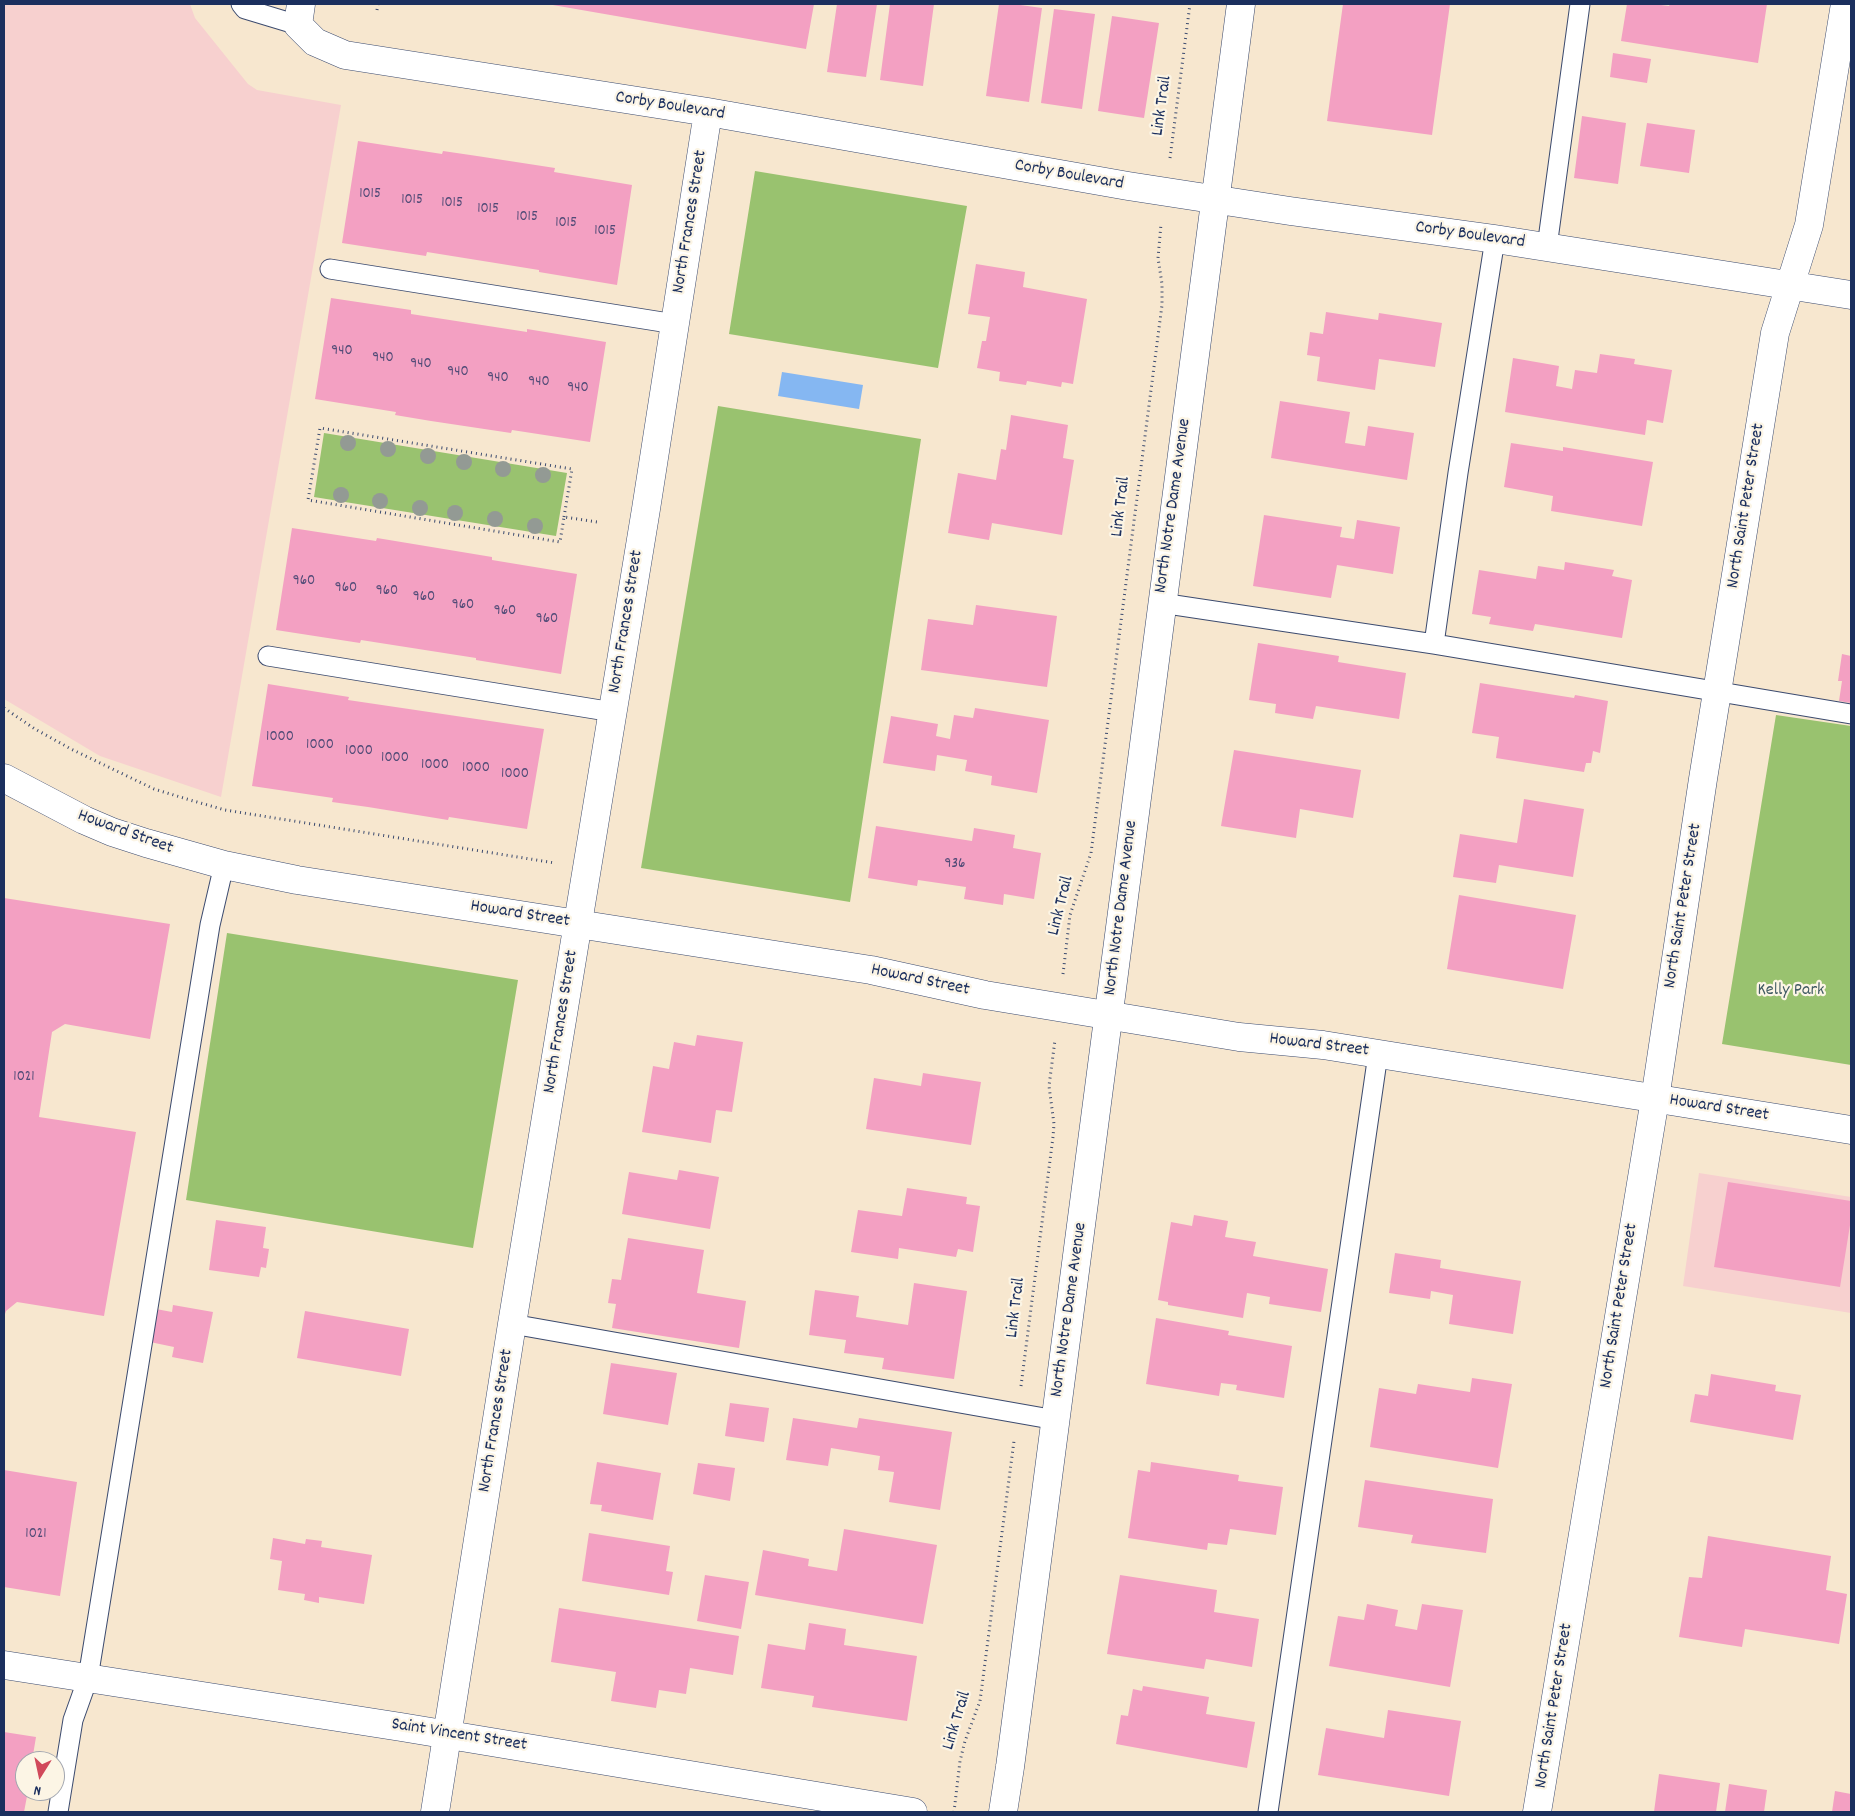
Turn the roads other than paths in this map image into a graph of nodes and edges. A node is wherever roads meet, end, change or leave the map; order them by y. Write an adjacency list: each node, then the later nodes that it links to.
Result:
1 (241, 4): 5 (lane)
2 (1241, 4): 7 (street, North Notre Dame Avenue)
3 (1580, 4): 9 (lane)
4 (1845, 4): 11 (street, North Saint Peter Street)
5 (300, 15): 6 (street, Corby Boulevard)
6 (708, 112): 7 (street, Corby Boulevard); 13 (street, North Frances Street)
7 (1216, 199): 8 (street, Corby Boulevard); 14 (street, North Notre Dame Avenue)
8 (1495, 239): 9 (street, Corby Boulevard); 15 (lane)
9 (1547, 247): 11 (street, Corby Boulevard)
10 (330, 269): 13 (lane)
11 (1790, 285): 12 (street, Corby Boulevard); 17 (street, North Saint Peter Street)
12 (1851, 295)
13 (675, 324): 18 (street, North Frances Street)
14 (1161, 603): 15 (lane); 23 (street, North Notre Dame Avenue)
15 (1434, 644): 17 (lane)
16 (268, 656): 18 (lane)
17 (1718, 692): 19 (lane); 25 (street, North Saint Peter Street)
18 (612, 712): 22 (street, North Frances Street)
19 (1851, 714)
20 (4, 778): 21 (street, Howard Street)
21 (224, 865): 22 (street, Howard Street); 30 (lane)
22 (578, 924): 23 (street, Howard Street); 27 (street, North Frances Street)
23 (1108, 1014): 24 (street, Howard Street); 28 (street, North Notre Dame Avenue)
24 (1378, 1054): 25 (street, Howard Street); 36 (lane)
25 (1655, 1099): 26 (street, Howard Street); 37 (street, North Saint Peter Street)
26 (1851, 1130)
27 (512, 1324): 28 (lane); 31 (street, North Frances Street)
28 (1056, 1420): 35 (street, North Notre Dame Avenue)
29 (4, 1665): 30 (street, Saint Vincent Street)
30 (88, 1678): 31 (street, Saint Vincent Street); 32 (lane)
31 (447, 1734): 33 (street, North Frances Street); 34 (street, Saint Vincent Street)
32 (58, 1812)
33 (435, 1812)
34 (913, 1812)
35 (1003, 1812)
36 (1268, 1812)
37 (1537, 1812)

